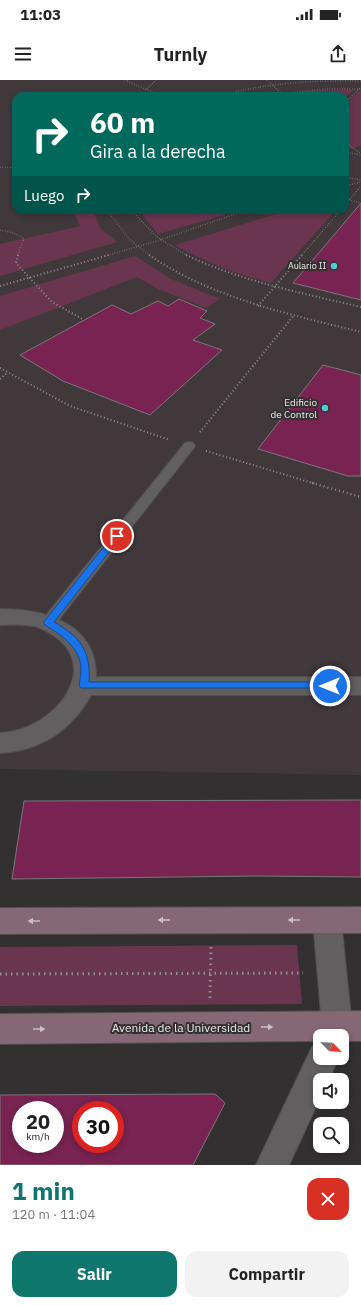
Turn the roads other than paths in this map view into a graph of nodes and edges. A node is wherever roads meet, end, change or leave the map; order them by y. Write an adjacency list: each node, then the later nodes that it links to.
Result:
1 (189, 446): 3 (lane)
2 (0, 617): 3 (street)
3 (48, 623): 4 (street)
4 (84, 686): 5 (street); 6 (street)
5 (361, 686)
6 (0, 743)
7 (327, 920): 8 (main road); 9 (main road, one-way to 9); 12 (street)
8 (361, 920)
9 (0, 921)
10 (0, 1029): 11 (main road, Avenida de la Universidad, one-way to 11)
11 (313, 1029)
12 (344, 1029)
13 (319, 1065): 14 (street)
14 (272, 1165)

